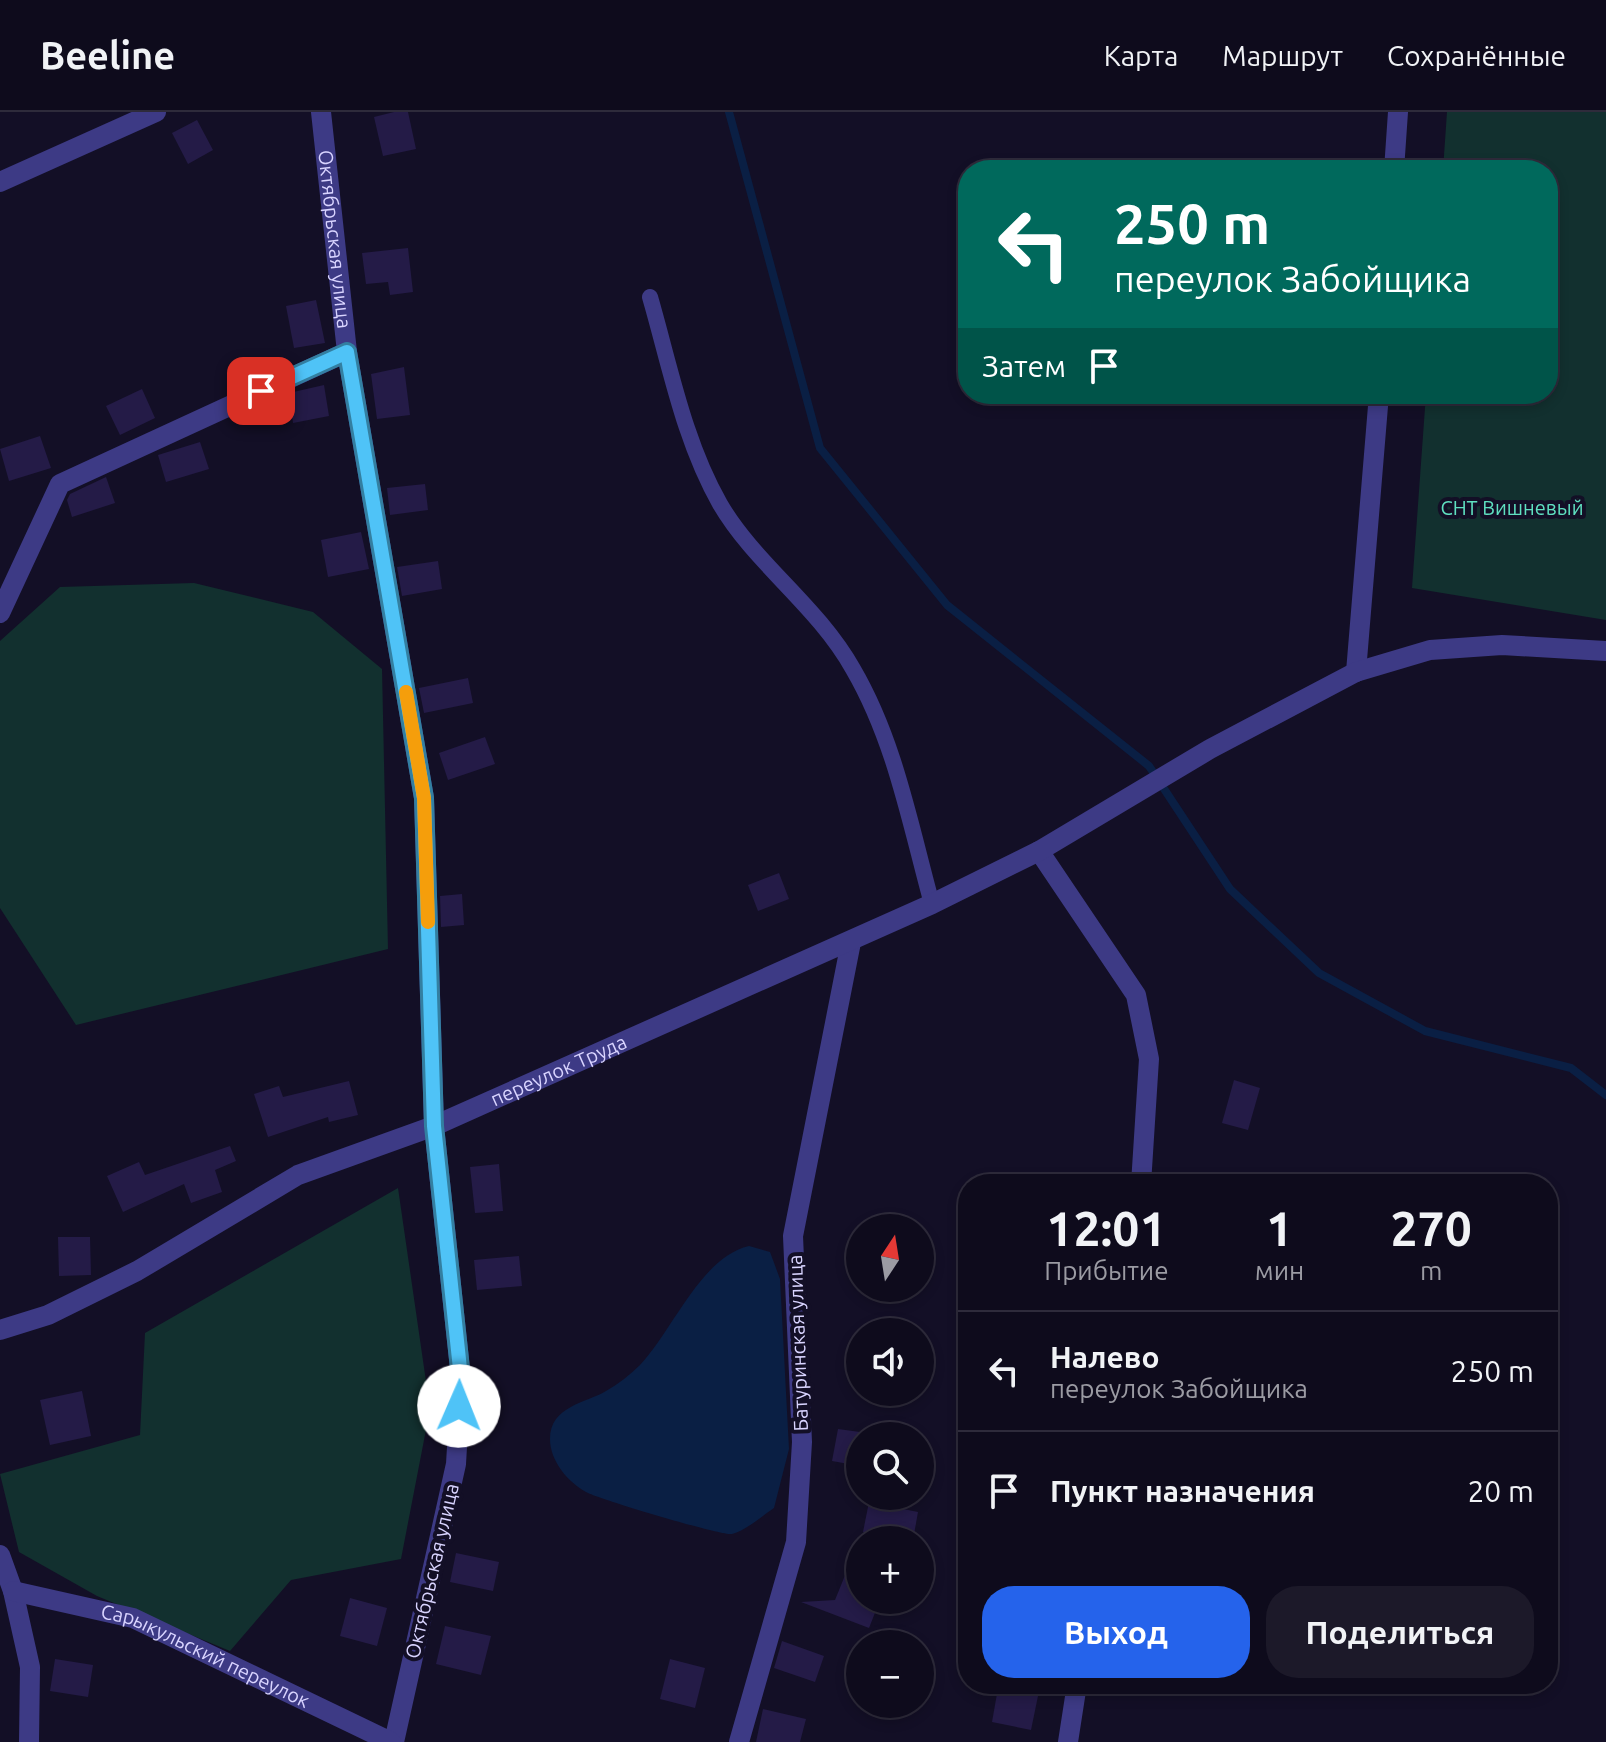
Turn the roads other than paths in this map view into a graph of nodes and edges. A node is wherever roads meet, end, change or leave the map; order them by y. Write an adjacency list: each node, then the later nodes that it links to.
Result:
1 (156, 112): 5 (street)
2 (321, 112): 7 (street, Октябрьская улица)
3 (1398, 112): 4 (street)
4 (1395, 160)
5 (0, 182)
6 (650, 297): 13 (lane)
7 (347, 352): 9 (street); 15 (street, Октябрьская улица)
8 (1378, 404): 11 (street)
9 (0, 613)
10 (1606, 651): 11 (street, переулок Труда)
11 (1356, 672): 12 (street, переулок Труда)
12 (1039, 851): 13 (street, переулок Труда); 16 (street)
13 (932, 904): 14 (street, переулок Труда)
14 (851, 942): 15 (street, переулок Труда); 23 (street, Батуринская улица)
15 (434, 1126): 17 (street, переулок Труда); 22 (street, Октябрьская улица)
16 (1142, 1174)
17 (0, 1330)
18 (0, 1555): 19 (street)
19 (13, 1591): 21 (street); 22 (street, Сарыкульский переулок)
20 (1075, 1694): 24 (street)
21 (29, 1742)
22 (393, 1742)
23 (739, 1742)
24 (1068, 1742)

